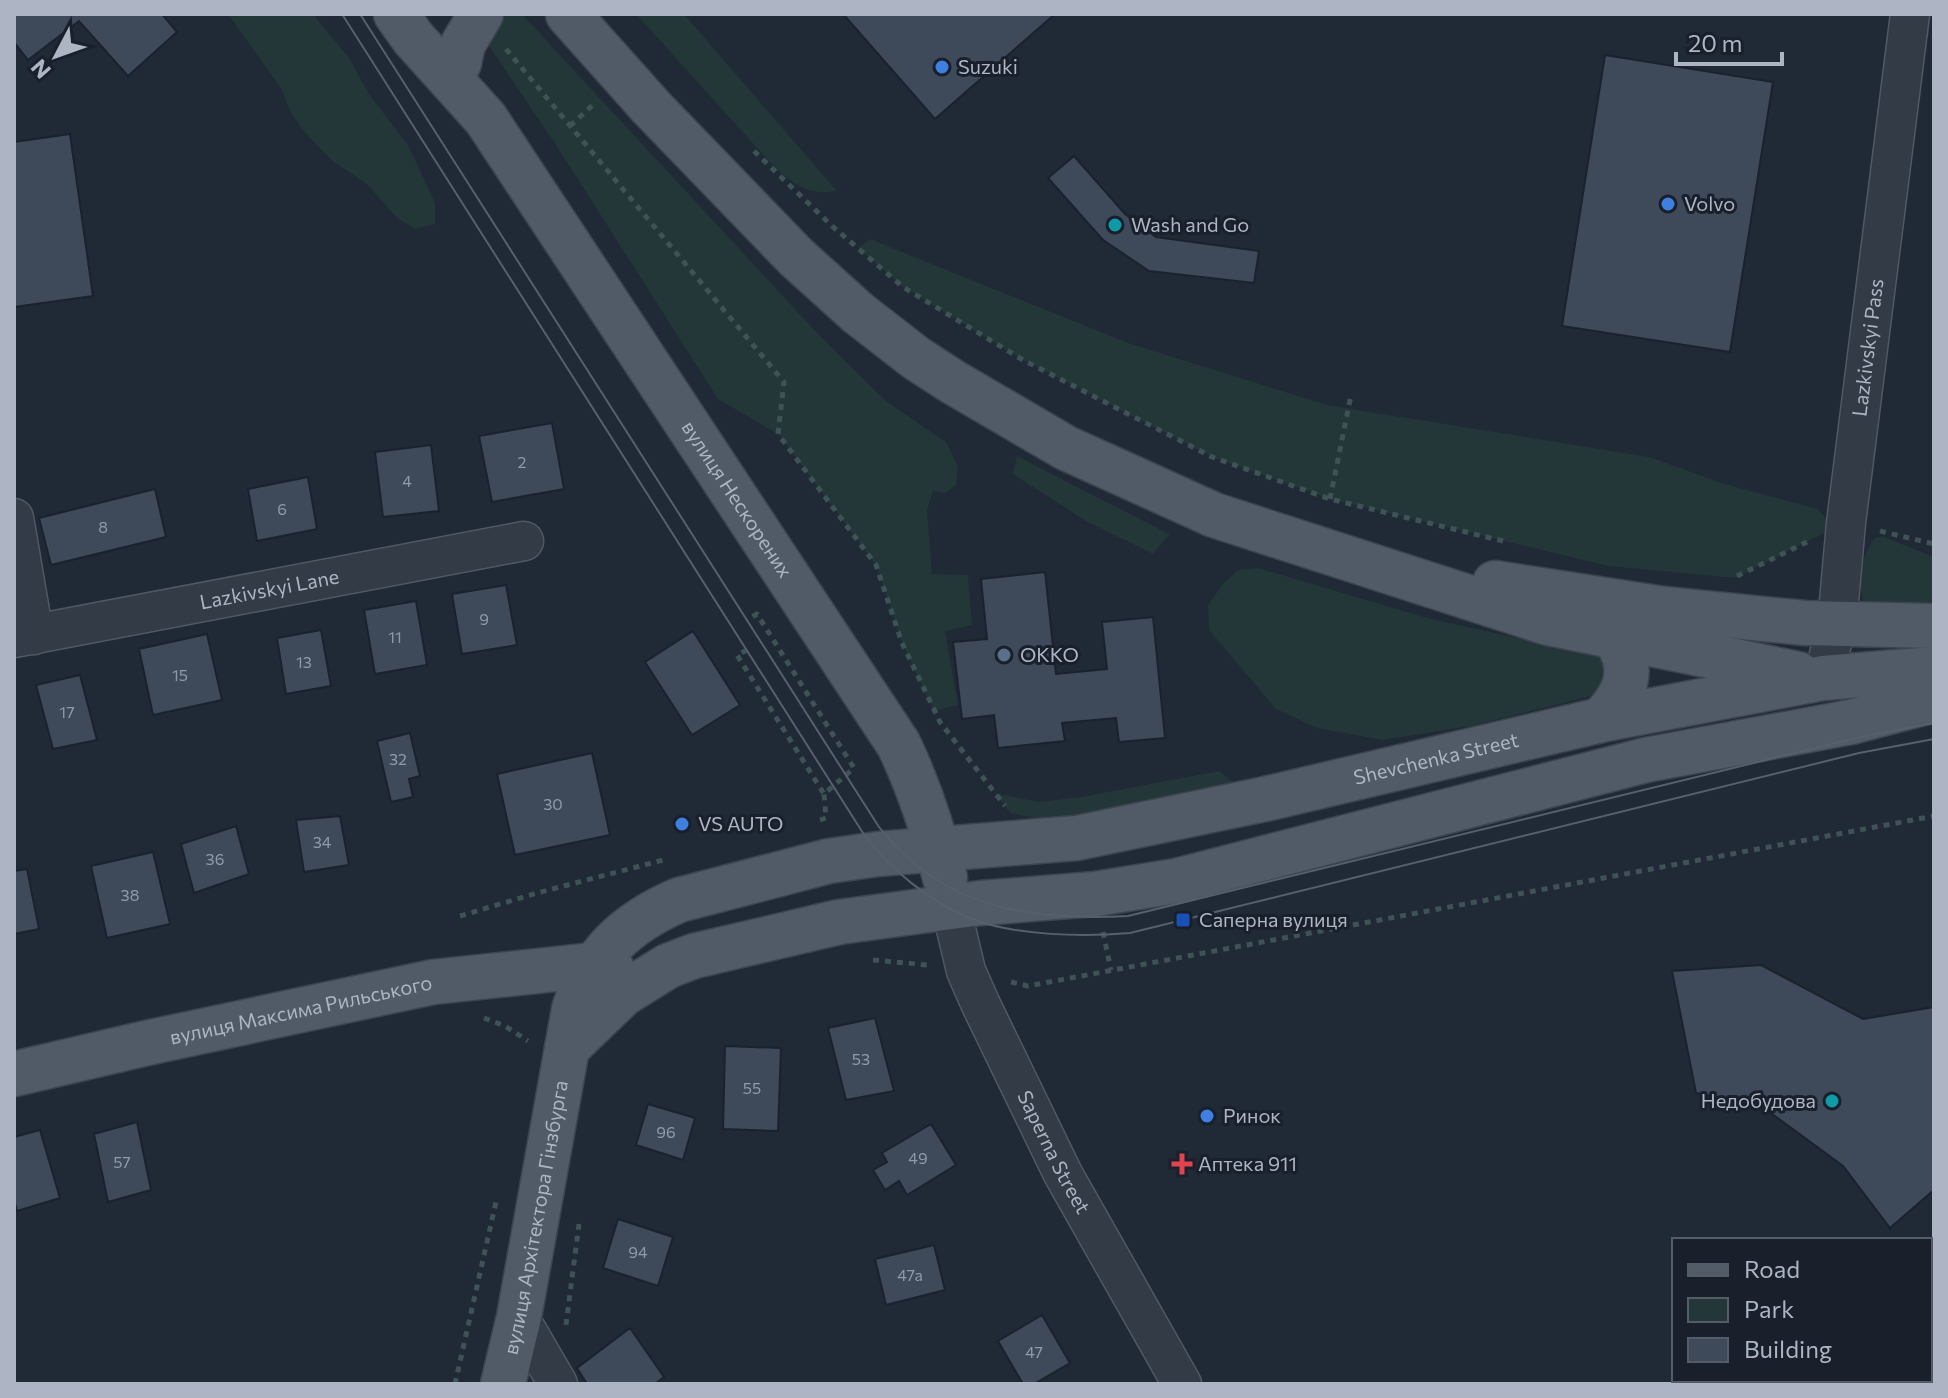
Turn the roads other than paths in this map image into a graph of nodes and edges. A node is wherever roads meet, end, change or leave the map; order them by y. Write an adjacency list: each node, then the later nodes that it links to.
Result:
1 (396, 14): 6 (main road, вулиця Нескорених)
2 (433, 14): 5 (main road, вулиця Нескорених)
3 (568, 14): 9 (main road)
4 (1910, 14): 10 (street, Lazkivskyi Pass)
5 (478, 44): 6 (main road, вулиця Нескорених)
6 (480, 112): 20 (main road, вулиця Нескорених)
7 (14, 518): 12 (street)
8 (524, 541): 12 (street, Lazkivskyi Lane)
9 (1352, 561): 10 (main road); 13 (main road)
10 (1837, 624): 11 (main road); 15 (street, Lazkivskyi Pass)
11 (1934, 626)
12 (24, 637)
13 (1614, 637): 15 (main road); 18 (main road)
14 (1934, 669): 15 (main road, Shevchenka Street)
15 (1823, 678): 16 (main road); 18 (main road, Shevchenka Street); 19 (main road)
16 (1934, 686)
17 (1934, 700): 19 (main road)
18 (1601, 720): 20 (main road, Shevchenka Street)
19 (1646, 760): 21 (main road)
20 (939, 851): 21 (main road, вулиця Нескорених); 22 (main road)
21 (951, 908): 23 (main road); 29 (street, Saperna Street)
22 (593, 965): 23 (main road, вулиця Максима Рильського); 24 (main road); 25 (main road, вулиця Максима Рильського)
23 (649, 976): 24 (main road)
24 (549, 1046): 26 (main road, вулиця Архітектора Гінзбурга)
25 (14, 1074)
26 (519, 1317): 27 (main road, вулиця Архітектора Гінзбурга); 28 (street)
27 (503, 1384)
28 (558, 1384)
29 (1182, 1384)

